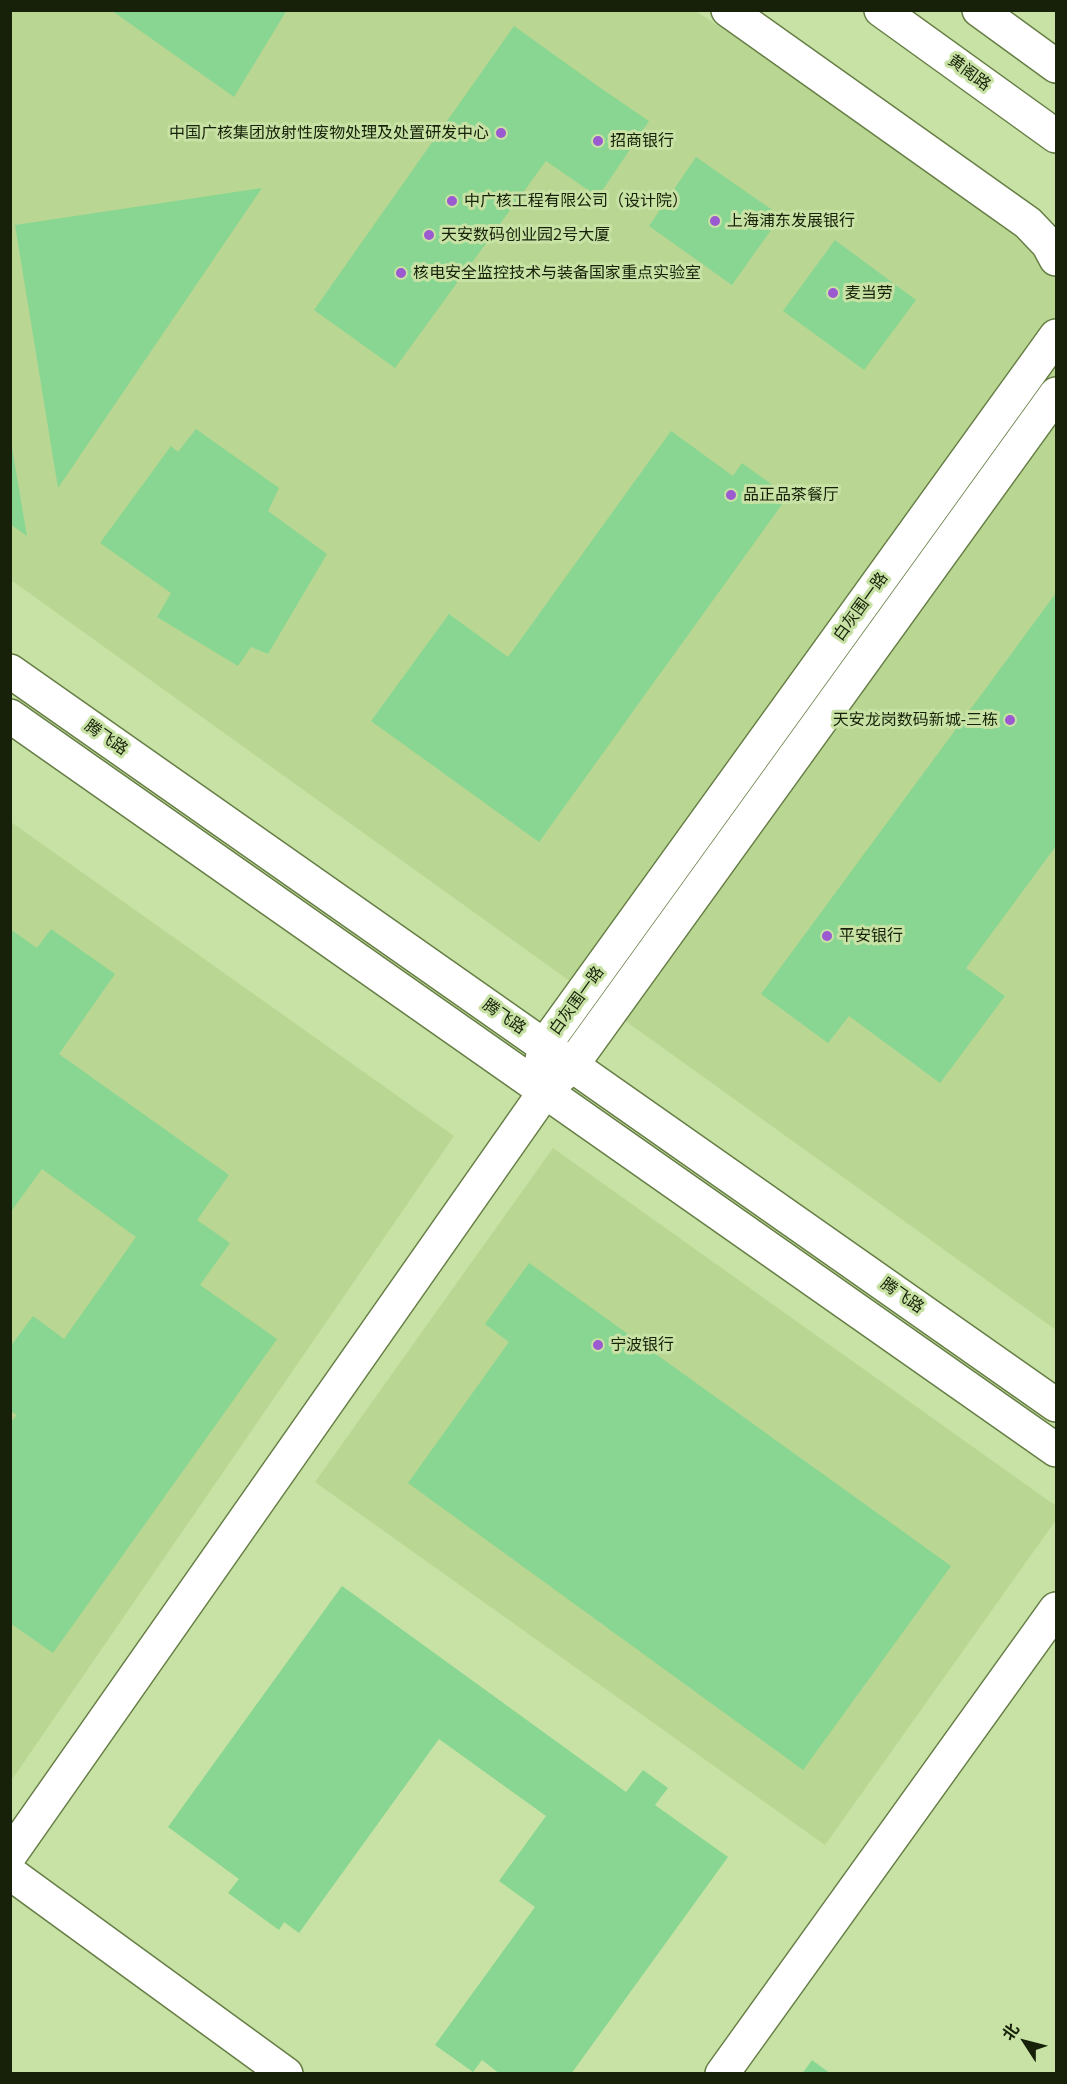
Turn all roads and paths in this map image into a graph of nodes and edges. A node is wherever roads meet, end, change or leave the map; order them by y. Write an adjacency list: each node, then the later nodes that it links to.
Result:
1 (728, 10): 6 (street)
2 (881, 10): 5 (street, 黄阁路)
3 (979, 10): 4 (street)
4 (1056, 66)
5 (1056, 136)
6 (1056, 259)
7 (1056, 336): 12 (street, 白灰围一路)
8 (1056, 394): 13 (street, 白灰围一路)
9 (20, 678): 10 (street); 12 (street, 腾飞路)
10 (10, 711)
11 (10, 716): 14 (street)
12 (544, 1046): 13 (street, 腾飞路); 14 (street, 白灰围一路)
13 (572, 1065): 14 (street, 白灰围一路); 15 (street, 腾飞路)
14 (546, 1090): 16 (street); 18 (street)
15 (1056, 1405)
16 (1056, 1450)
17 (1056, 1609): 21 (street)
18 (10, 1855)
19 (10, 1873): 20 (street)
20 (286, 2073)
21 (722, 2073)

